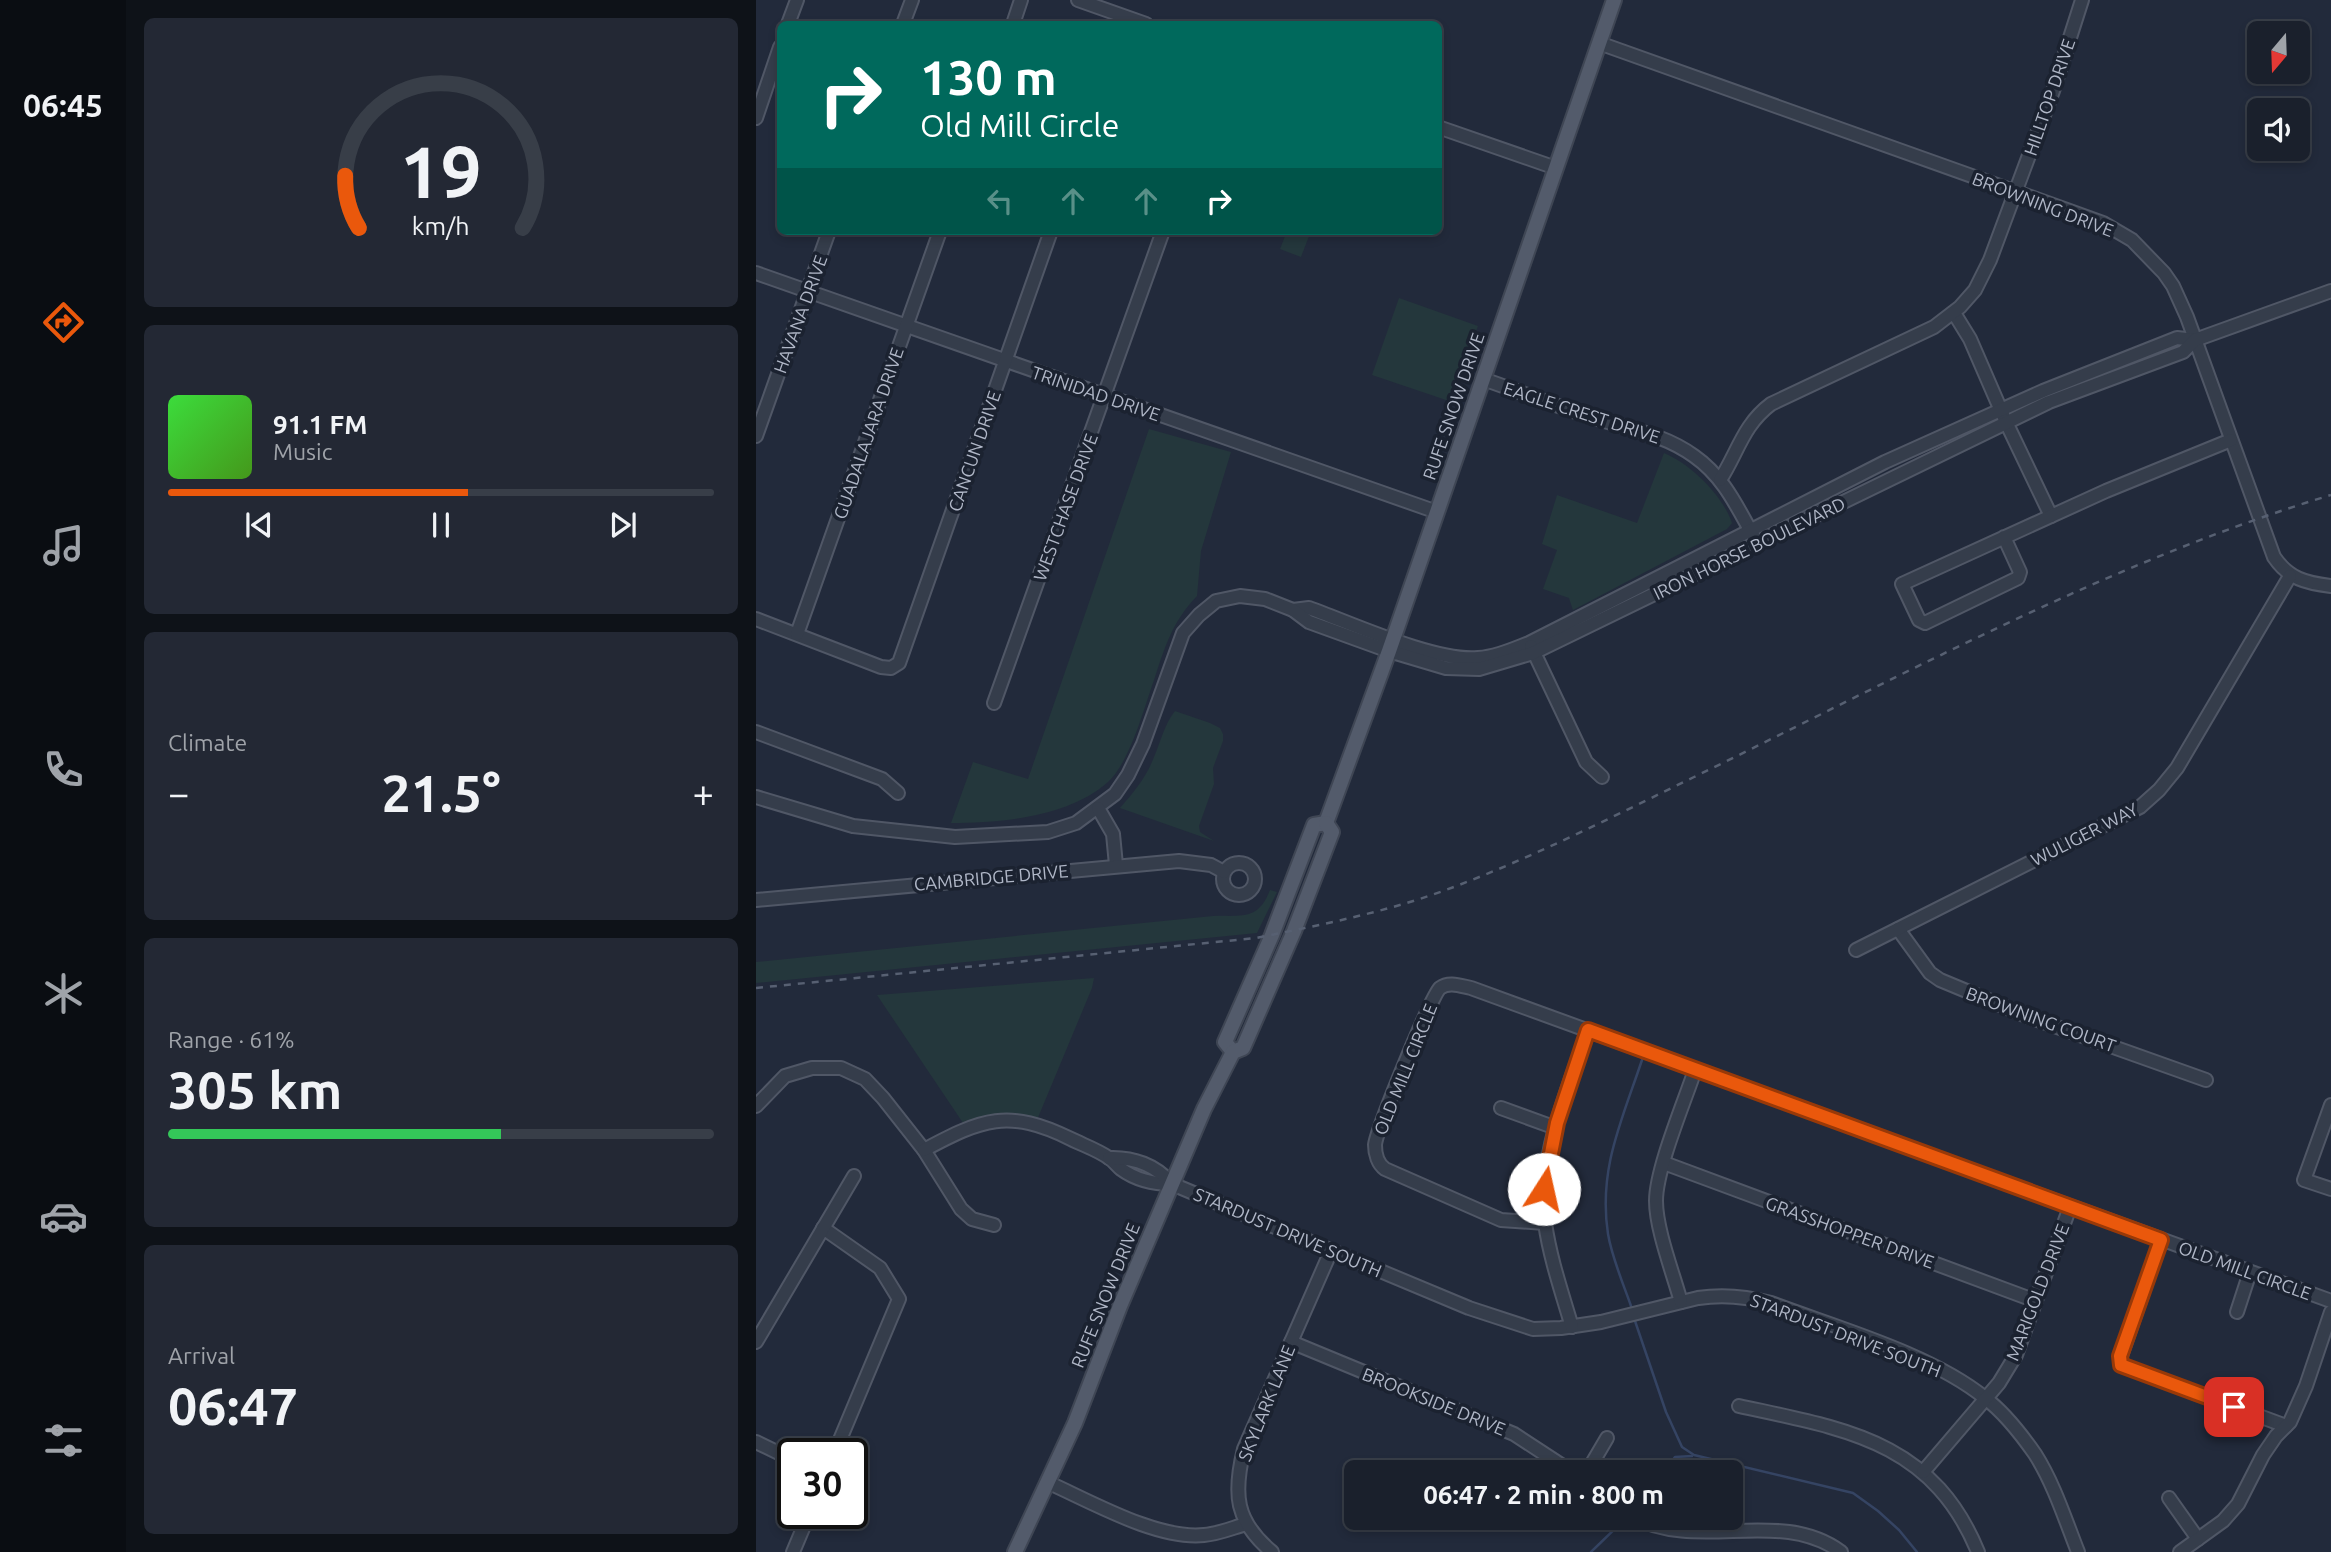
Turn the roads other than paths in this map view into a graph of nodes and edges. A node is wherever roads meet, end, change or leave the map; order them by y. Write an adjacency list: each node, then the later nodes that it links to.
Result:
1 (797, 0): 7 (street)
2 (912, 0): 8 (street)
3 (1021, 0): 9 (street)
4 (1078, 0): 10 (street)
5 (1614, 0): 11 (main road, RUFE SNOW DRIVE)
6 (2081, 0): 16 (street, HILLTOP DRIVE)
7 (790, 21)
8 (904, 21)
9 (1014, 21)
10 (1125, 21)
11 (1599, 44): 15 (main road, RUFE SNOW DRIVE); 16 (street, BROWNING DRIVE)
12 (777, 56): 13 (street)
13 (756, 118)
14 (1442, 128): 15 (street)
15 (1556, 168): 28 (main road, RUFE SNOW DRIVE)
16 (2015, 193): 24 (street, HILLTOP DRIVE); 26 (street, BROWNING DRIVE)
17 (828, 235): 22 (street, HAVANA DRIVE)
18 (939, 235): 25 (street, GUADALAJARA DRIVE)
19 (1050, 235): 27 (street, CANCUN DRIVE)
20 (1162, 235): 29 (street, WESTCHASE DRIVE)
21 (756, 273): 22 (street, TRINIDAD DRIVE)
22 (808, 291): 25 (street, TRINIDAD DRIVE); 31 (street, HAVANA DRIVE)
23 (2331, 292): 26 (street, IRON HORSE BOULEVARD)
24 (1954, 313): 30 (street); 33 (street, HILLTOP DRIVE)
25 (906, 326): 27 (street, TRINIDAD DRIVE); 42 (street, GUADALAJARA DRIVE)
26 (2195, 340): 30 (street, IRON HORSE BOULEVARD); 32 (street, BROWNING DRIVE)
27 (1006, 361): 29 (street, TRINIDAD DRIVE); 42 (street, CANCUN DRIVE)
28 (1483, 379): 33 (street, EAGLE CREST DRIVE); 34 (main road, RUFE SNOW DRIVE)
29 (1105, 396): 34 (street, TRINIDAD DRIVE); 45 (street, WESTCHASE DRIVE)
30 (2004, 416): 35 (street); 36 (street, IRON HORSE BOULEVARD); 38 (street, IRON HORSE BOULEVARD)
31 (756, 436)
32 (2231, 440): 35 (street); 39 (street, BROWNING DRIVE)
33 (1720, 480): 36 (street, EAGLE CREST DRIVE)
34 (1437, 512): 43 (main road, RUFE SNOW DRIVE)
35 (2051, 516): 37 (street)
36 (1750, 530): 38 (street, EAGLE CREST DRIVE); 44 (street, IRON HORSE BOULEVARD)
37 (2004, 537): 37 (street)
38 (1758, 544): 44 (street, IRON HORSE BOULEVARD)
39 (2290, 576): 40 (street); 54 (street, WULIGER WAY)
40 (2331, 586)
41 (756, 619): 42 (street)
42 (797, 634)
43 (1391, 645): 44 (street, IRON HORSE BOULEVARD); 50 (street, IRON HORSE BOULEVARD); 66 (main road, RUFE SNOW DRIVE)
44 (1531, 648): 47 (street)
45 (994, 703)
46 (756, 732): 48 (street)
47 (1602, 777)
48 (898, 793)
49 (756, 797): 50 (street, IRON HORSE BOULEVARD)
50 (1098, 808): 51 (street)
51 (1116, 866): 52 (street, CAMBRIDGE DRIVE); 53 (street, CAMBRIDGE DRIVE)
52 (1224, 872)
53 (756, 900)
54 (1898, 929): 55 (street, WULIGER WAY); 58 (street, BROWNING COURT)
55 (1856, 950)
56 (1588, 1030): 57 (street, OLD MILL CIRCLE); 62 (street); 69 (street, OLD MILL CIRCLE)
57 (1695, 1070): 64 (street); 68 (street, OLD MILL CIRCLE)
58 (2206, 1080)
59 (2331, 1105): 67 (street)
60 (756, 1106): 63 (street)
61 (1501, 1108): 62 (street)
62 (1556, 1128): 69 (street)
63 (924, 1150): 66 (street, STARDUST DRIVE SOUTH); 70 (street)
64 (1664, 1163): 75 (street); 76 (street, GRASSHOPPER DRIVE)
65 (854, 1176): 71 (street)
66 (1172, 1184): 73 (street, STARDUST DRIVE SOUTH); 93 (main road, RUFE SNOW DRIVE)
67 (2331, 1189)
68 (2070, 1207): 72 (street, OLD MILL CIRCLE); 76 (street, MARIGOLD DRIVE)
69 (1545, 1223): 80 (street)
70 (994, 1225)
71 (823, 1228): 81 (street); 86 (street)
72 (2161, 1240): 74 (street, OLD MILL CIRCLE); 85 (street)
73 (1331, 1251): 80 (street, STARDUST DRIVE SOUTH); 82 (street, SKYLARK LANE)
74 (2250, 1272): 77 (street, OLD MILL CIRCLE); 78 (street)
75 (1681, 1301): 80 (street, STARDUST DRIVE SOUTH); 83 (street, STARDUST DRIVE SOUTH)
76 (2036, 1301): 83 (street, MARIGOLD DRIVE)
77 (2331, 1301)
78 (2237, 1312)
79 (2331, 1312): 85 (street)
80 (1572, 1327)
81 (756, 1342)
82 (1291, 1342): 90 (street, BROOKSIDE DRIVE); 95 (street, SKYLARK LANE)
83 (1986, 1399): 92 (street, MARIGOLD DRIVE); 104 (street, STARDUST DRIVE SOUTH)
84 (1739, 1406): 92 (street)
85 (2286, 1426): 98 (street)
86 (841, 1438)
87 (1607, 1438): 91 (street)
88 (756, 1442): 89 (street)
89 (777, 1452)
90 (1554, 1460)
91 (1594, 1460)
92 (1923, 1472): 103 (street)
93 (1047, 1482): 95 (street); 100 (main road, RUFE SNOW DRIVE)
94 (2169, 1498): 98 (street)
95 (1245, 1524): 101 (street)
96 (803, 1529): 99 (street)
97 (1666, 1530): 102 (street)
98 (2198, 1539): 105 (street)
99 (793, 1552)
100 (1015, 1552)
101 (1272, 1552)
102 (1841, 1552)
103 (1978, 1552)
104 (2078, 1552)
105 (2180, 1552)

